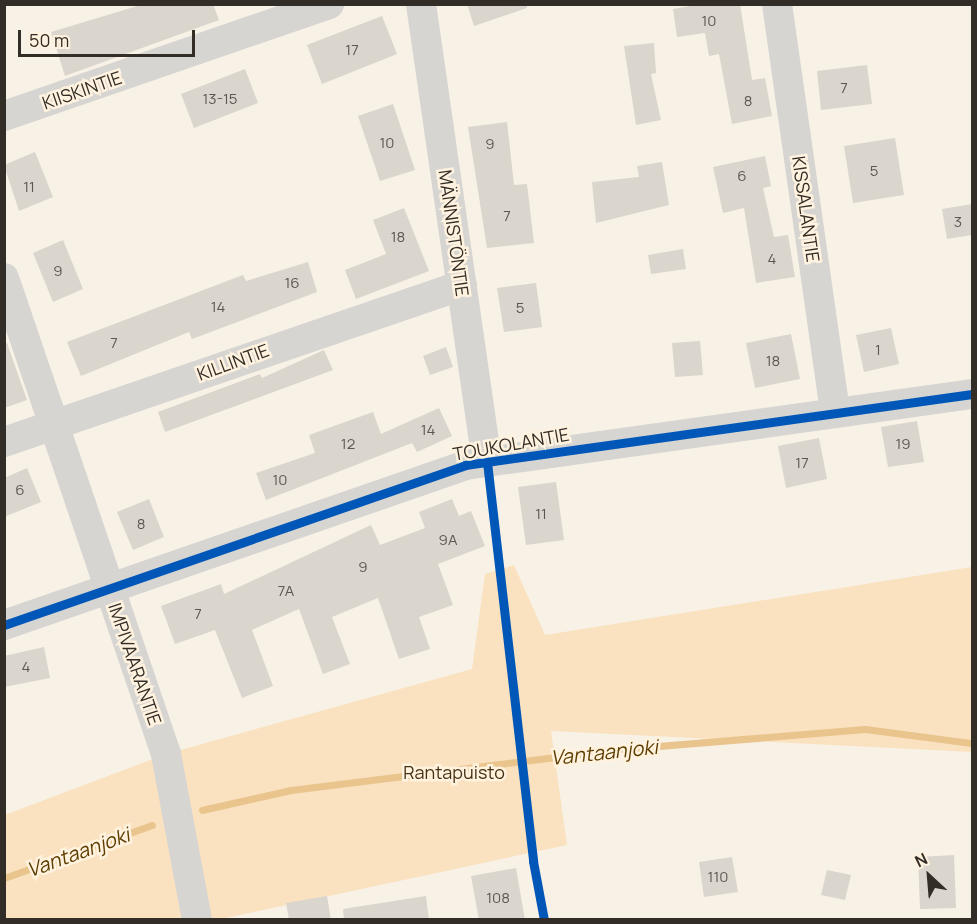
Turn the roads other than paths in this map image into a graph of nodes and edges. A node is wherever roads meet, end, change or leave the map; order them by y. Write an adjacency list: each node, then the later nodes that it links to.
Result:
1 (329, 4): 4 (street, KIISKINTIE)
2 (421, 4): 6 (street, MÄNNISTÖNTIE)
3 (777, 4): 8 (street, KISSALANTIE)
4 (4, 116)
5 (4, 278): 9 (street, IMPIVAARANTIE)
6 (462, 285): 9 (street, KILLINTIE); 11 (street, MÄNNISTÖNTIE)
7 (972, 394): 8 (street, TOUKOLANTIE)
8 (835, 413): 11 (street, TOUKOLANTIE)
9 (54, 426): 10 (street, KILLINTIE); 12 (street, IMPIVAARANTIE)
10 (4, 442)
11 (487, 462): 12 (street, TOUKOLANTIE)
12 (110, 592): 13 (street, TOUKOLANTIE); 14 (street, IMPIVAARANTIE)
13 (4, 625)
14 (197, 920)

